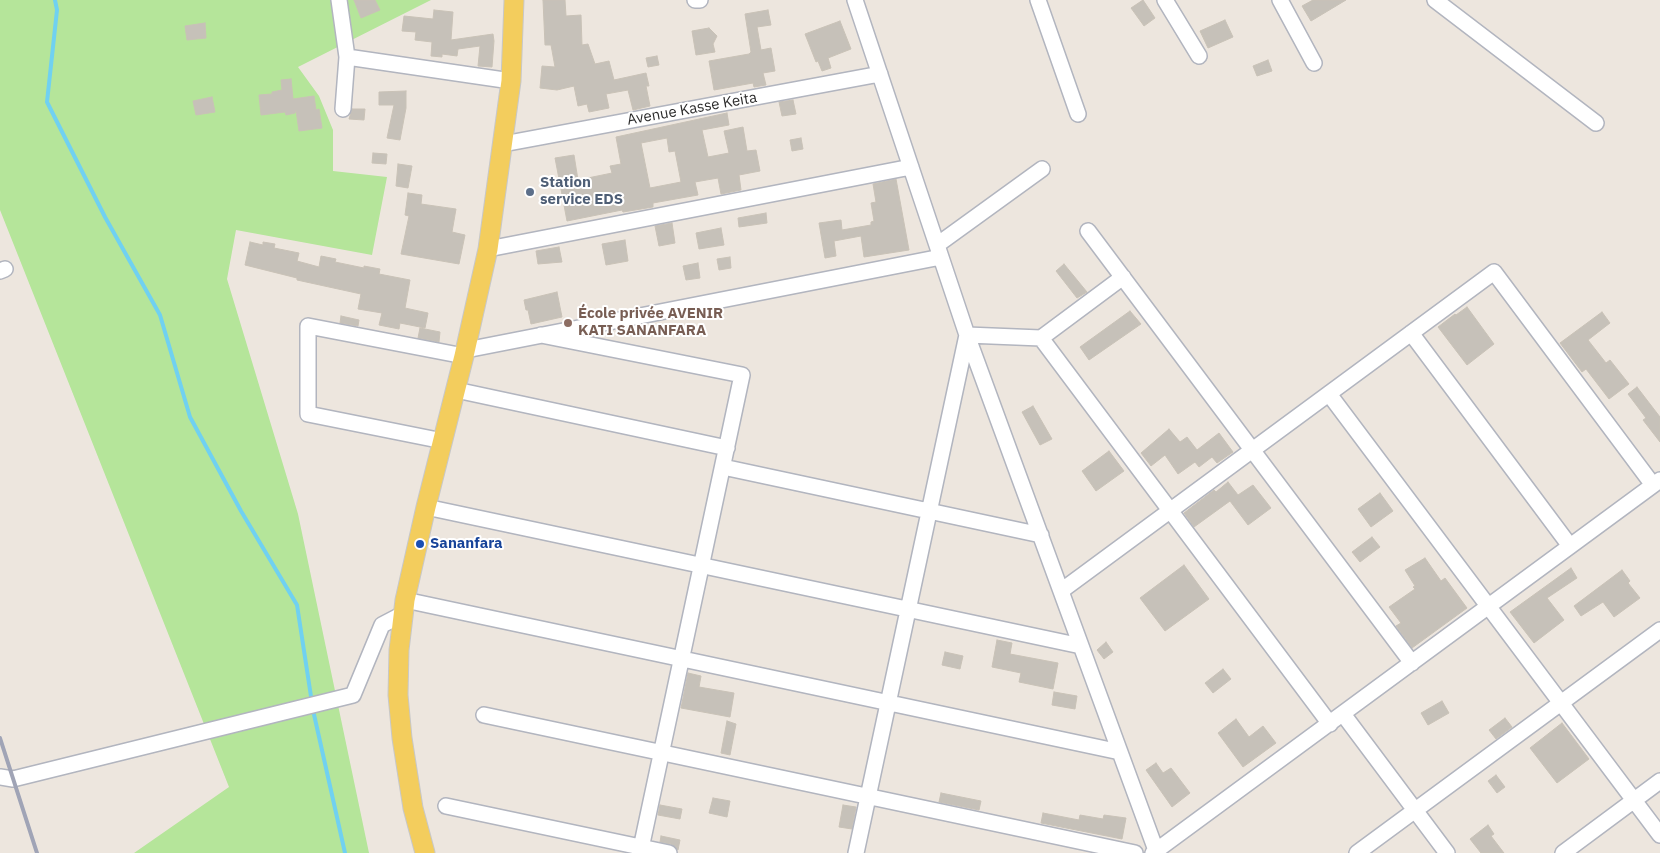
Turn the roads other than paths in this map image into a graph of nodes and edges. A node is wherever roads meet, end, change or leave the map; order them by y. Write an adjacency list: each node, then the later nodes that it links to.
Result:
1 (339, 0): 11 (street)
2 (514, 0): 14 (main road)
3 (695, 0): 4 (street)
4 (700, 0)
5 (855, 0): 13 (street)
6 (1038, 0): 16 (street)
7 (1165, 0): 10 (street)
8 (1280, 0): 12 (street)
9 (1435, 0): 17 (street)
10 (1199, 56)
11 (347, 57): 14 (street); 15 (street)
12 (1314, 63)
13 (880, 74): 18 (street, Avenue Kasse Keita); 19 (street)
14 (511, 81): 18 (main road)
15 (343, 109)
16 (1078, 114)
17 (1596, 123)
18 (503, 144): 22 (main road)
19 (911, 167): 22 (street); 23 (street)
20 (1042, 169): 23 (street)
21 (1088, 231): 24 (street)
22 (488, 249): 29 (main road)
23 (939, 251): 26 (street); 27 (street)
24 (1123, 277): 28 (street); 34 (street)
25 (1411, 333): 31 (street); 36 (street); 41 (street)
26 (541, 335): 29 (street); 33 (street)
27 (967, 335): 28 (street); 38 (street); 40 (street)
28 (1041, 338): 39 (street)
29 (465, 353): 30 (main road); 32 (street)
30 (456, 390): 32 (main road); 33 (street)
31 (1329, 394): 34 (street); 44 (street)
32 (442, 441): 37 (main road)
33 (727, 448): 35 (street)
34 (1253, 450): 39 (street); 50 (street)
35 (722, 467): 38 (street); 42 (street)
36 (1657, 482): 41 (street)
37 (426, 507): 42 (street); 45 (main road)
38 (929, 511): 40 (street); 46 (street)
39 (1170, 511): 43 (street); 55 (street)
40 (1041, 536): 43 (street)
41 (1570, 546): 44 (street)
42 (702, 565): 46 (street); 49 (street)
43 (1061, 591): 48 (street)
44 (1489, 606): 50 (street); 52 (street)
45 (404, 607): 49 (street); 58 (street); 67 (main road)
46 (908, 609): 48 (street); 51 (street)
47 (1660, 630): 52 (street)
48 (1082, 646): 56 (street)
49 (681, 659): 51 (street); 57 (street)
50 (1412, 663): 53 (street)
51 (888, 703): 56 (street); 60 (street)
52 (1561, 703): 61 (street); 63 (street)
53 (1343, 714): 55 (street); 63 (street)
54 (484, 715): 57 (street)
55 (1330, 724): 66 (street)
56 (1120, 752): 66 (street)
57 (661, 753): 60 (street); 65 (street)
58 (0, 777)
59 (1660, 781): 61 (street)
60 (868, 796): 69 (street); 70 (street)
61 (1634, 800): 64 (street); 73 (street)
62 (446, 806): 65 (street)
63 (1415, 811): 71 (street); 72 (street)
64 (1660, 835)
65 (640, 850): 68 (street)
66 (1156, 852)
67 (425, 853)
68 (669, 853)
69 (856, 853)
70 (1135, 853)
71 (1358, 853)
72 (1447, 853)
73 (1563, 853)

